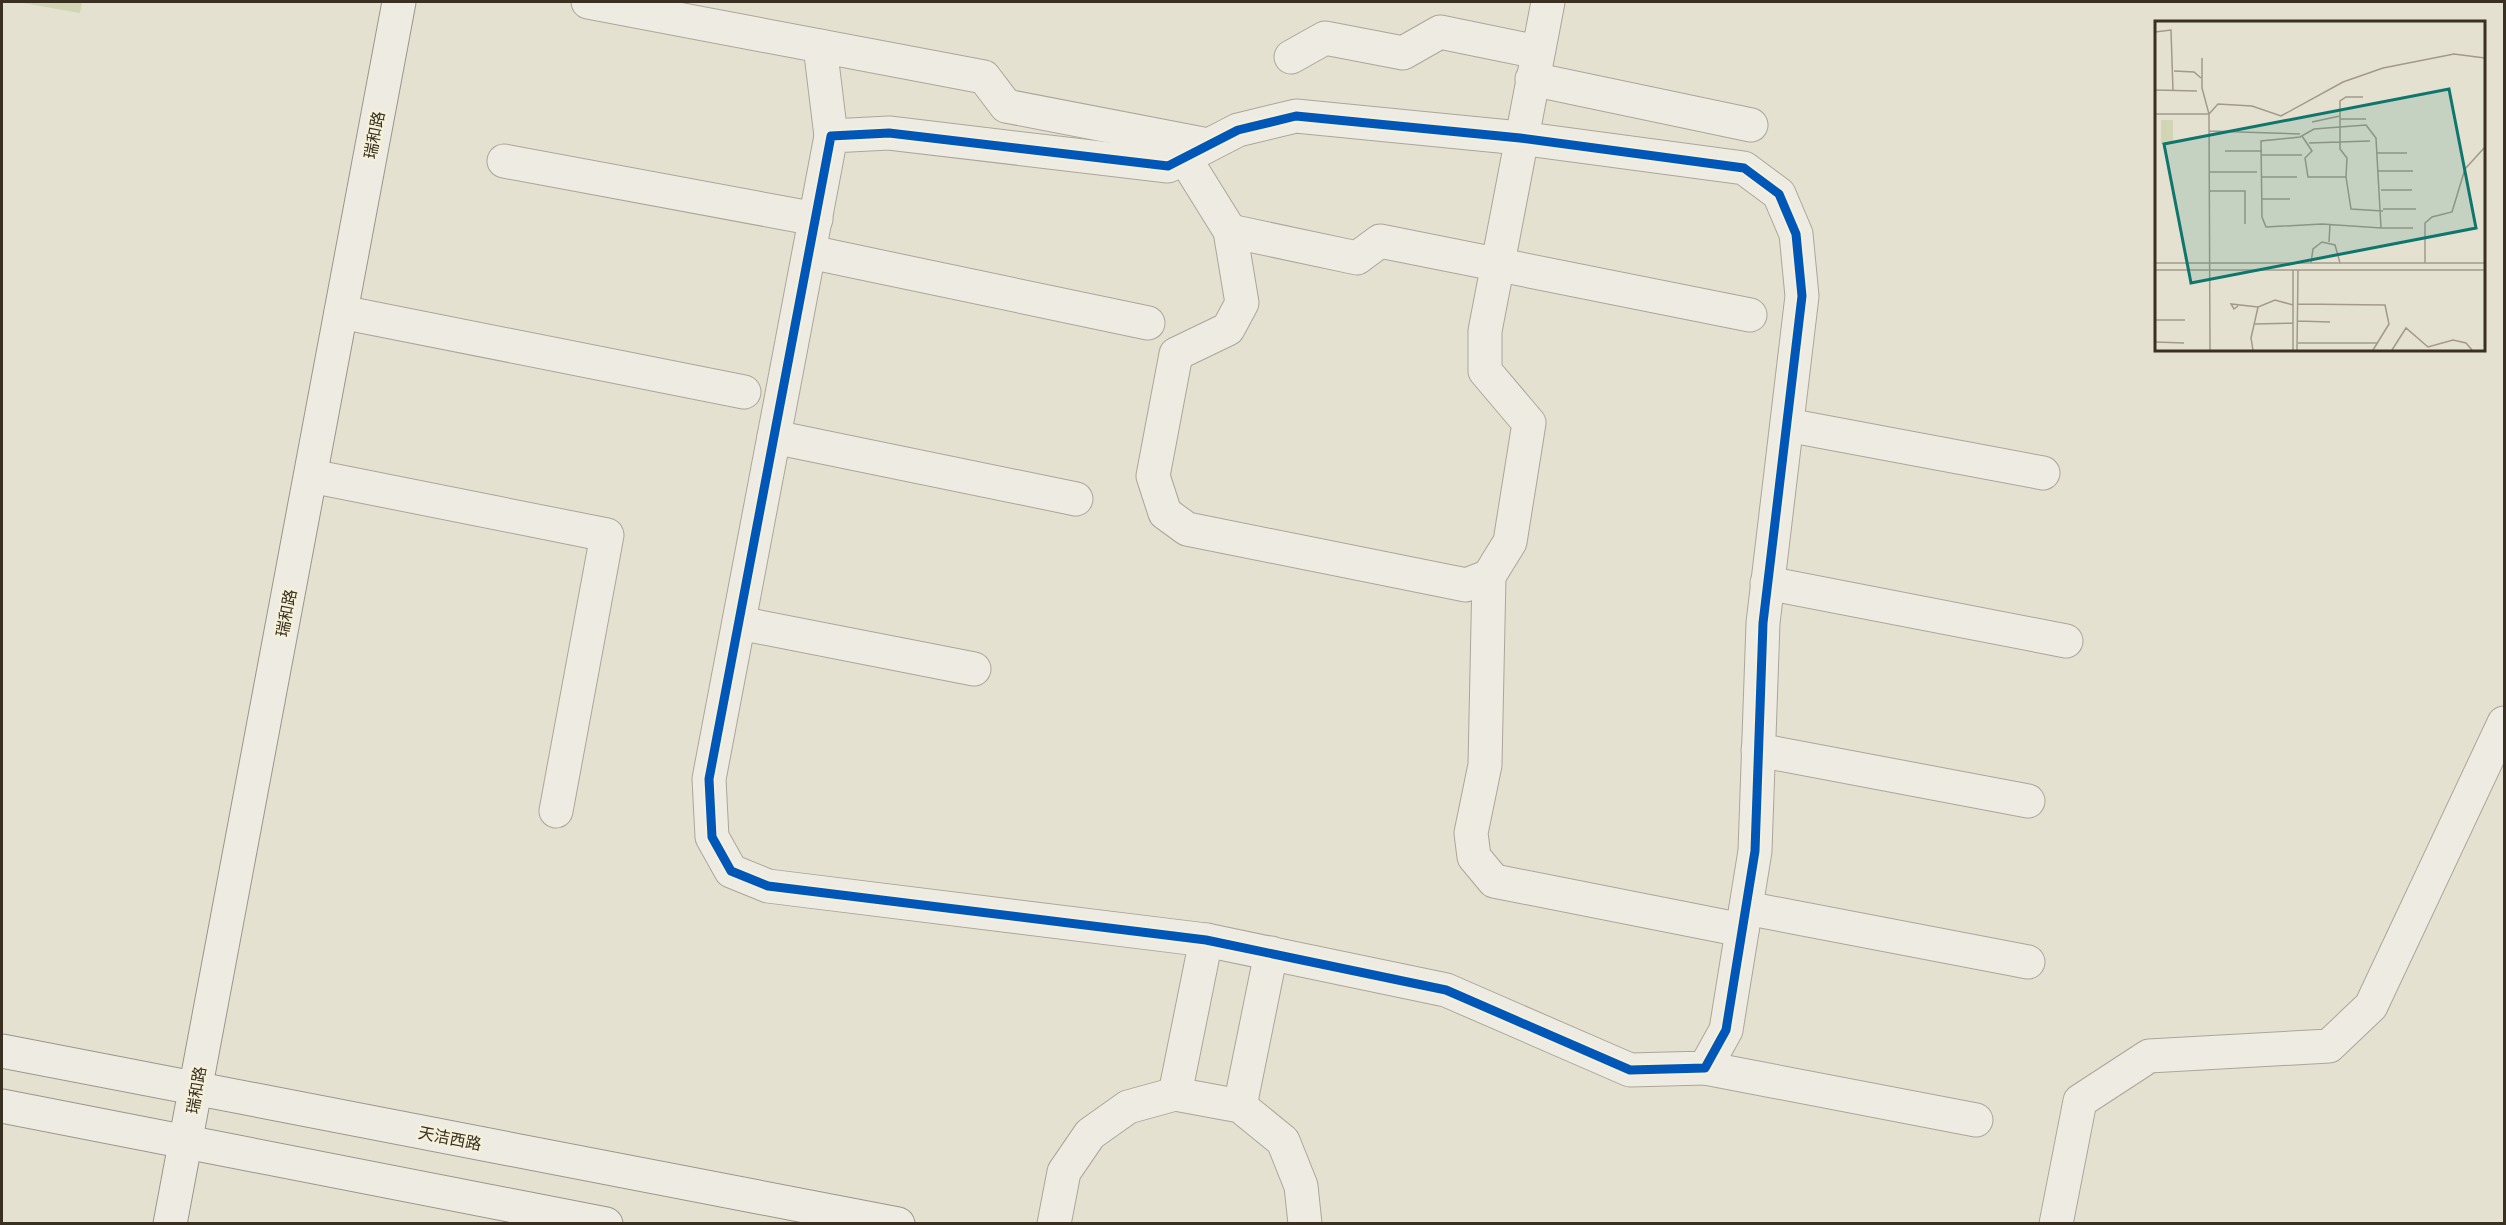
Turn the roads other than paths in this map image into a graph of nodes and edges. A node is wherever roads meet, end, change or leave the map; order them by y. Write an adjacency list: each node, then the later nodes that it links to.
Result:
1 (399, 2): 16 (street, 瑞和路)
2 (588, 2): 4 (street)
3 (1548, 2): 6 (street)
4 (820, 46): 8 (street); 10 (street)
5 (1291, 57): 6 (street)
6 (1535, 66): 7 (street); 9 (street)
7 (1751, 125)
8 (831, 136): 10 (street); 12 (street)
9 (1520, 138): 10 (street); 15 (street); 20 (street)
10 (1196, 151): 13 (street)
11 (504, 161): 12 (street)
12 (816, 219): 14 (street)
13 (1230, 231): 15 (street); 25 (street)
14 (810, 252): 18 (street); 21 (street)
15 (1497, 264): 17 (street); 25 (street)
16 (341, 312): 19 (street); 23 (street, 瑞和路)
17 (1750, 315)
18 (1148, 323)
19 (744, 392)
20 (1787, 425): 22 (street); 26 (street)
21 (774, 437): 24 (street); 27 (street)
22 (2043, 473)
23 (311, 476): 33 (street); 40 (street, 瑞和路)
24 (1076, 499)
25 (1489, 576): 34 (street)
26 (1767, 583): 28 (street); 31 (street)
27 (739, 623): 29 (street); 35 (street)
28 (2066, 641)
29 (974, 669)
30 (2505, 723): 51 (street)
31 (1758, 750): 32 (street); 34 (street)
32 (2028, 801)
33 (556, 811)
34 (1744, 919): 37 (street); 39 (street)
35 (1206, 940): 36 (street); 41 (street)
36 (1271, 953): 39 (street); 43 (street)
37 (2028, 962)
38 (2, 1051): 40 (street, 天洁西路)
39 (1705, 1068): 44 (street)
40 (196, 1089): 45 (street, 瑞和路); 48 (street, 天洁西路)
41 (1175, 1094): 43 (street); 49 (street)
42 (2, 1106): 45 (street)
43 (1240, 1106): 50 (street)
44 (1976, 1120)
45 (187, 1142): 46 (street, 瑞和路); 47 (street)
46 (170, 1224)
47 (606, 1224)
48 (898, 1224)
49 (1054, 1224)
50 (1305, 1224)
51 (2056, 1224)

